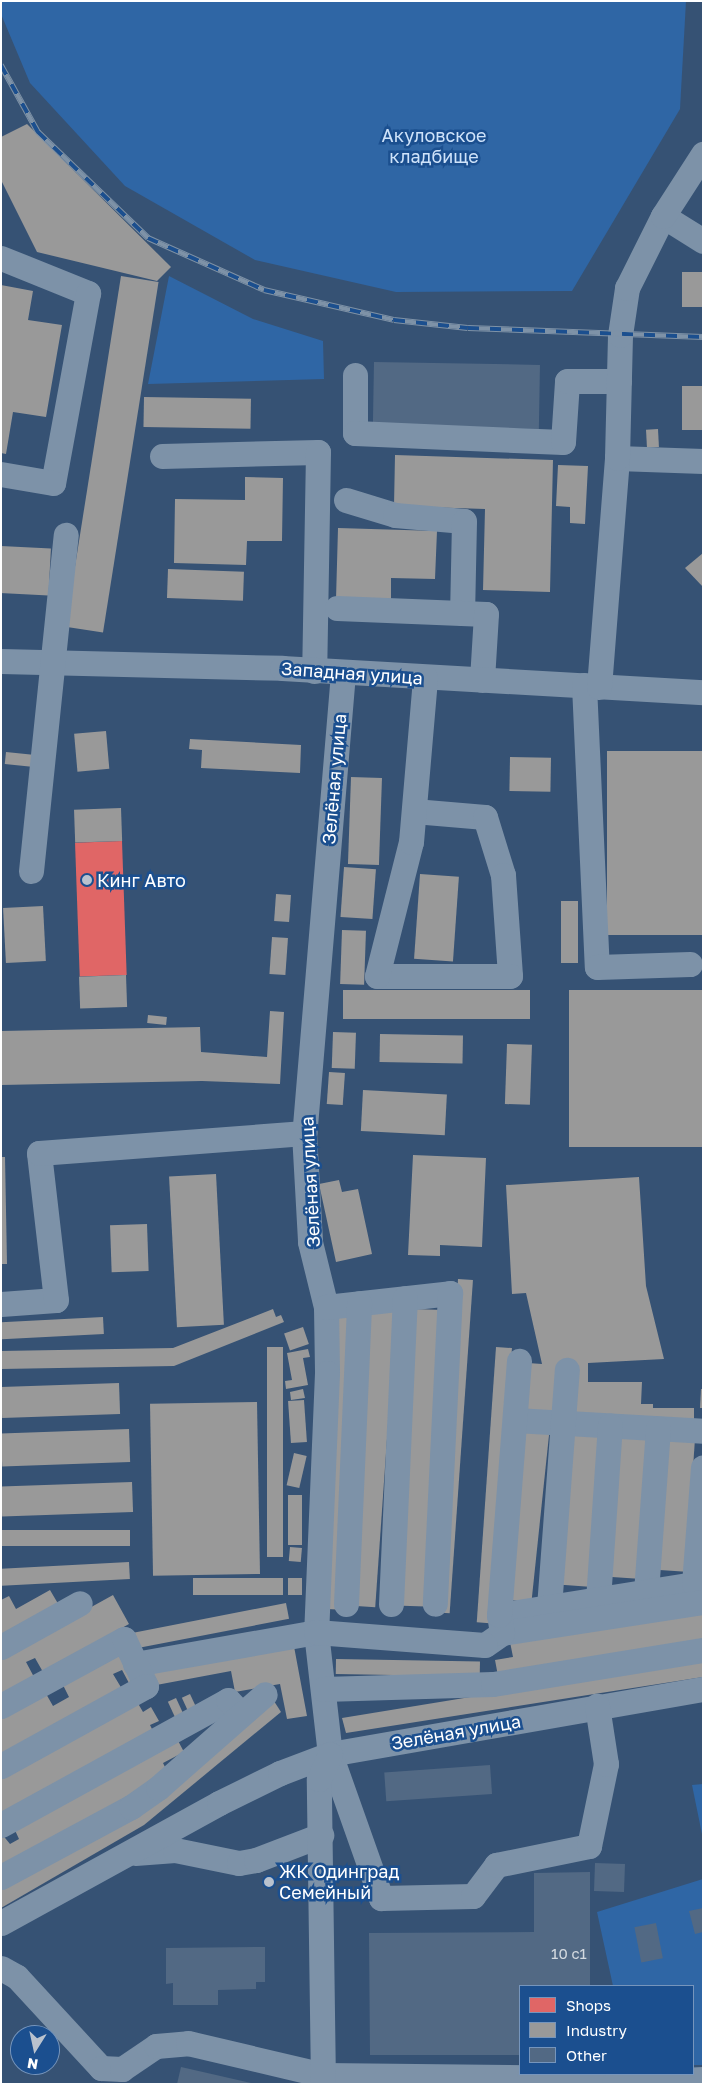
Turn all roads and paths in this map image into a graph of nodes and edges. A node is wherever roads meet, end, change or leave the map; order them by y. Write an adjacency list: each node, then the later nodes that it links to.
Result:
1 (703, 154): 2 (street)
2 (663, 216): 3 (street); 6 (street)
3 (703, 241)
4 (1, 258): 10 (street)
5 (355, 375): 6 (street)
6 (619, 381): 8 (street)
7 (162, 456): 17 (street)
8 (617, 458): 9 (street); 21 (street)
9 (703, 461)
10 (1, 474)
11 (346, 500): 14 (street)
12 (66, 535): 16 (street)
13 (337, 608): 14 (street)
14 (462, 613): 20 (street)
15 (1, 661): 16 (street, Западная улица)
16 (52, 662): 17 (street, Западная улица); 24 (street)
17 (314, 670): 18 (street, Западная улица)
18 (343, 673): 19 (street, Западная улица); 26 (street, Зелёная улица)
19 (425, 678): 20 (street, Западная улица); 23 (street)
20 (482, 680): 21 (street, Западная улица)
21 (591, 686): 22 (street, Западная улица); 25 (street)
22 (703, 692)
23 (414, 811): 23 (street)
24 (31, 871)
25 (690, 964)
26 (304, 1133): 29 (street); 30 (street, Зелёная улица)
27 (405, 1298): 28 (street); 44 (street); 45 (street)
28 (359, 1303): 30 (street); 43 (street)
29 (1, 1304)
30 (326, 1307): 48 (street, Зелёная улица)
31 (519, 1361): 33 (street)
32 (567, 1370): 34 (street)
33 (514, 1420): 34 (street); 47 (street)
34 (562, 1423): 35 (street); 46 (street)
35 (610, 1425): 36 (street); 40 (street)
36 (658, 1428): 37 (street); 39 (street)
37 (703, 1431)
38 (703, 1467): 39 (street)
39 (646, 1592): 40 (street)
40 (598, 1600): 46 (street)
41 (703, 1602): 47 (street)
42 (80, 1603): 49 (street)
43 (346, 1604)
44 (391, 1604)
45 (435, 1604)
46 (549, 1608): 47 (street)
47 (495, 1631): 48 (street); 52 (street)
48 (316, 1632): 51 (street); 54 (street, Зелёная улица)
49 (1, 1647)
50 (703, 1650): 52 (street)
51 (135, 1664): 56 (street); 60 (street)
52 (493, 1684): 54 (street)
53 (703, 1689): 57 (street, Зелёная улица)
54 (324, 1690): 59 (street, Зелёная улица)
55 (265, 1694): 58 (street)
56 (1, 1706)
57 (597, 1706): 59 (street, Зелёная улица); 59 (street)
58 (241, 1714): 61 (street); 64 (street)
59 (330, 1754): 62 (street); 63 (street)
60 (1, 1766)
61 (1, 1825)
62 (321, 1835): 63 (street); 68 (street)
63 (122, 1856): 65 (street)
64 (1, 1877)
65 (1, 1923)
66 (1, 1968): 68 (street)
67 (703, 2078): 69 (street)
68 (323, 2079): 69 (street)
69 (614, 2084)

